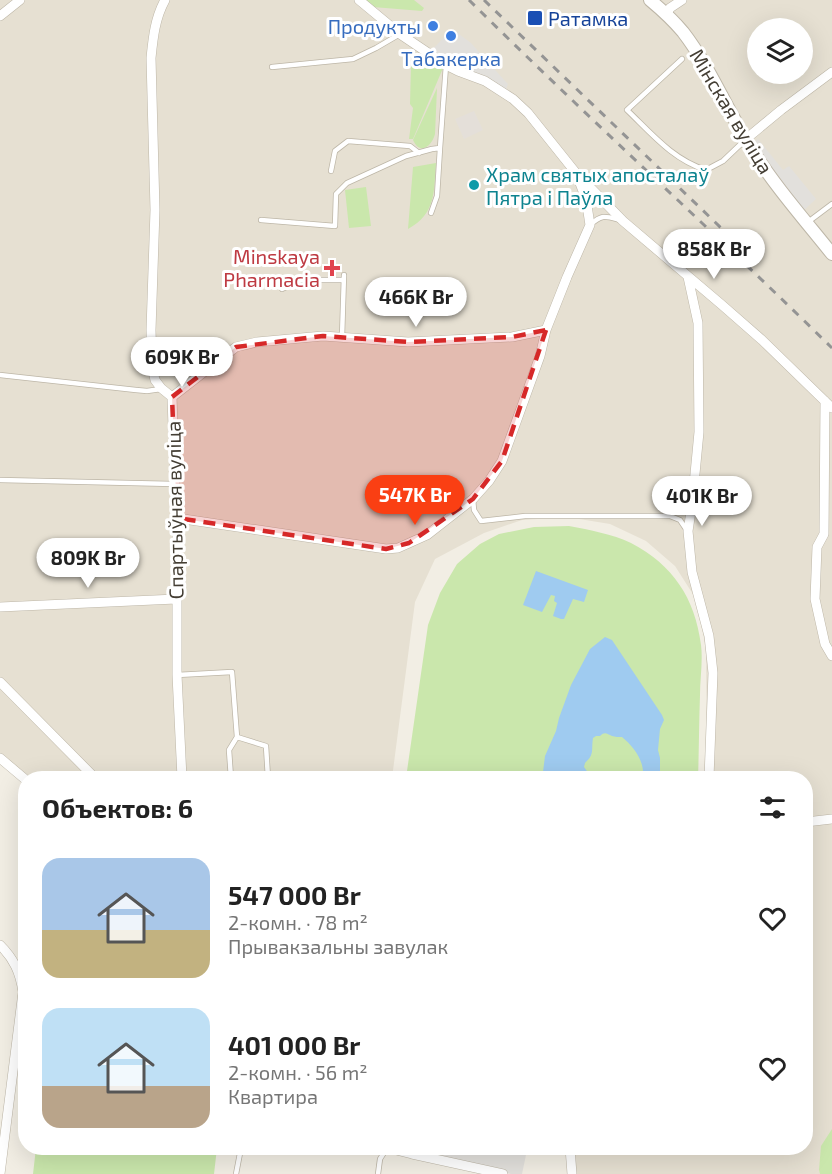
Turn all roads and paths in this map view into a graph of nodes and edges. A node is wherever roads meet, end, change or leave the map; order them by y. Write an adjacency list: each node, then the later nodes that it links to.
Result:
1 (20, 0): 6 (street)
2 (165, 0): 31 (street)
3 (359, 0): 9 (street)
4 (650, 0): 7 (street, Мінская вуліца)
5 (682, 0): 7 (street)
6 (8, 4): 8 (street)
7 (667, 14): 14 (street, Мінская вуліца)
8 (0, 16)
9 (400, 34): 11 (street); 12 (lane)
10 (682, 59): 14 (lane)
11 (446, 65): 15 (lane); 18 (street)
12 (272, 67)
13 (832, 72): 14 (street)
14 (746, 140): 23 (street, Мінская вуліца)
15 (440, 148): 16 (lane); 20 (lane)
16 (419, 153): 17 (lane); 21 (lane)
17 (331, 171)
18 (576, 173): 22 (street); 24 (street)
19 (832, 204): 23 (lane)
20 (431, 213)
21 (261, 220)
22 (623, 220): 24 (lane); 26 (street)
23 (807, 222): 25 (street, Мінская вуліца)
24 (590, 225): 28 (street)
25 (832, 254)
26 (688, 277): 33 (street); 38 (street)
27 (282, 289): 29 (lane)
28 (546, 330): 29 (street); 36 (street)
29 (342, 337): 32 (street)
30 (0, 375): 31 (lane)
31 (161, 388): 32 (street, Спартыўная вуліца)
32 (172, 397): 35 (street, Спартыўная вуліца)
33 (828, 404): 41 (street)
34 (0, 480): 35 (lane)
35 (175, 484): 37 (street, Спартыўная вуліца)
36 (473, 499): 37 (street); 38 (lane)
37 (177, 518): 39 (street, Спартыўная вуліца)
38 (688, 531): 50 (street)
39 (176, 599): 40 (street); 42 (street, Спартыўная вуліца)
40 (0, 607)
41 (832, 656)
42 (177, 675): 44 (lane); 47 (street, Спартыўная вуліца)
43 (0, 682): 46 (street)
44 (237, 737): 48 (lane); 49 (lane)
45 (0, 758): 51 (street)
46 (88, 771)
47 (182, 771)
48 (230, 771)
49 (268, 771)
50 (709, 771)
51 (18, 773)
52 (832, 819): 53 (street)
53 (813, 821)
54 (0, 945): 55 (street)
55 (18, 970)
56 (18, 1032): 61 (street)
57 (240, 1155): 62 (lane)
58 (382, 1155): 63 (lane)
59 (412, 1155): 64 (street)
60 (571, 1155): 65 (street)
61 (0, 1174)
62 (236, 1174)
63 (378, 1174)
64 (503, 1174)
65 (572, 1174)

